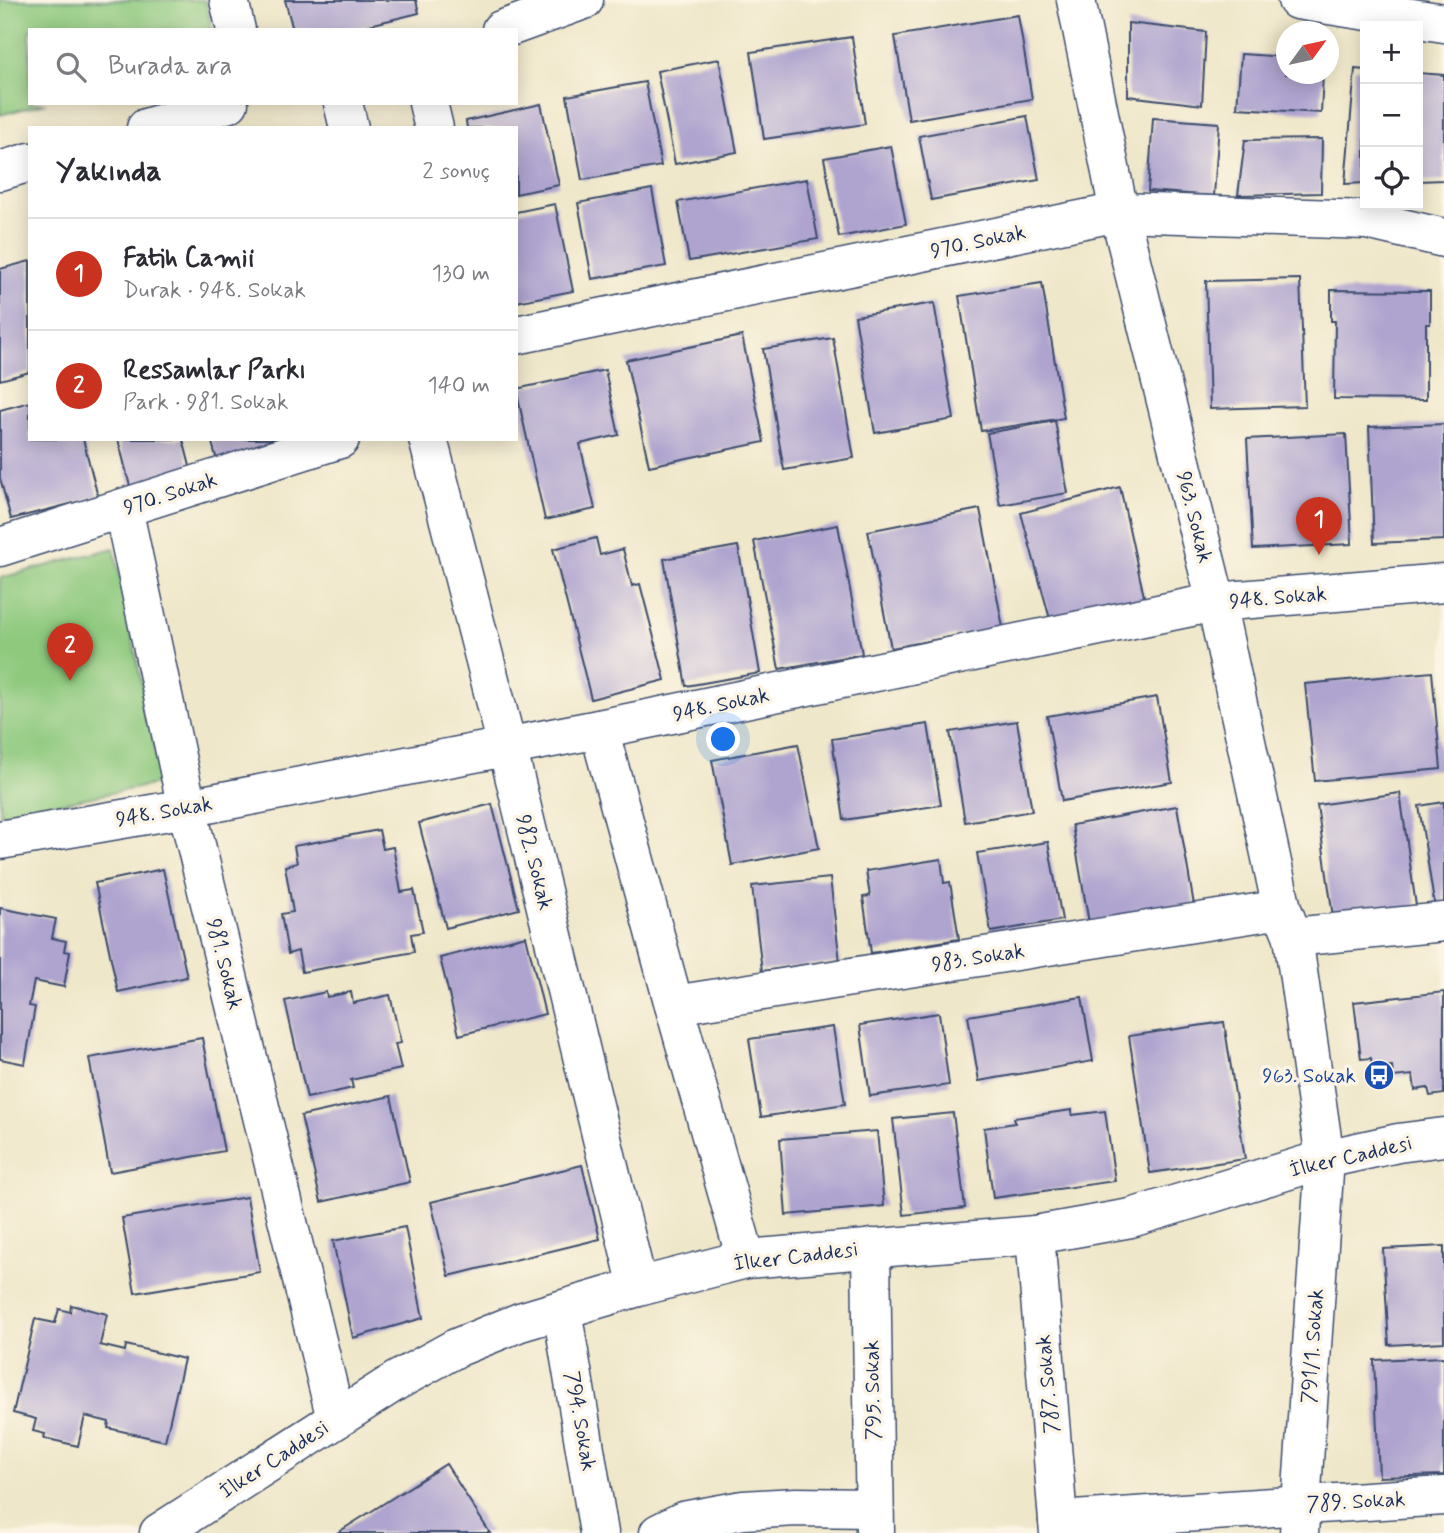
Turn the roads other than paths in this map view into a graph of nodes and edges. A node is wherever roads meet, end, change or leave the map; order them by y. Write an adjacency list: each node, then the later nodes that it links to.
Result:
1 (229, 0): 6 (street)
2 (584, 0): 7 (street)
3 (1076, 0): 16 (street, 963. Sokak)
4 (1297, 0): 5 (street)
5 (1444, 23)
6 (236, 28)
7 (507, 28)
8 (222, 105): 11 (street)
9 (343, 105): 12 (street)
10 (428, 105): 13 (street)
11 (153, 126)
12 (349, 126)
13 (434, 126)
14 (28, 163): 15 (street)
15 (0, 171)
16 (1119, 212): 17 (street, 970. Sokak); 18 (street, 970. Sokak); 24 (street, 963. Sokak)
17 (1444, 238)
18 (518, 335)
19 (334, 441): 21 (street, 970. Sokak)
20 (429, 441): 26 (street, 982. Sokak)
21 (123, 508): 22 (street, 970. Sokak); 27 (street, 981. Sokak)
22 (0, 547)
23 (1444, 583): 24 (street, 948. Sokak)
24 (1216, 603): 25 (street, 948. Sokak); 30 (street, 963. Sokak)
25 (599, 729): 26 (street, 948. Sokak); 31 (street)
26 (507, 746): 27 (street, 948. Sokak); 37 (street, 982. Sokak)
27 (187, 808): 28 (street, 948. Sokak); 39 (street, 981. Sokak)
28 (0, 840)
29 (1444, 922): 30 (street, 983. Sokak)
30 (1287, 923): 31 (street, 983. Sokak); 33 (street, 963. Sokak)
31 (674, 1005): 36 (street)
32 (1444, 1137): 33 (street, İlker Caddesi)
33 (1325, 1159): 34 (street, İlker Caddesi); 41 (street, 791/1. Sokak)
34 (1035, 1235): 35 (street, İlker Caddesi); 43 (street, 787. Sokak)
35 (871, 1248): 36 (street, İlker Caddesi); 42 (street, 795. Sokak)
36 (746, 1259): 37 (street, İlker Caddesi)
37 (638, 1287): 38 (street, İlker Caddesi)
38 (562, 1310): 39 (street, İlker Caddesi); 45 (street, 794. Sokak)
39 (336, 1419): 44 (street, İlker Caddesi)
40 (1444, 1496): 41 (street, 789. Sokak)
41 (1300, 1519): 43 (street, 789. Sokak)
42 (874, 1520): 46 (street)
43 (1059, 1527)
44 (159, 1533)
45 (599, 1533)
46 (659, 1533)

